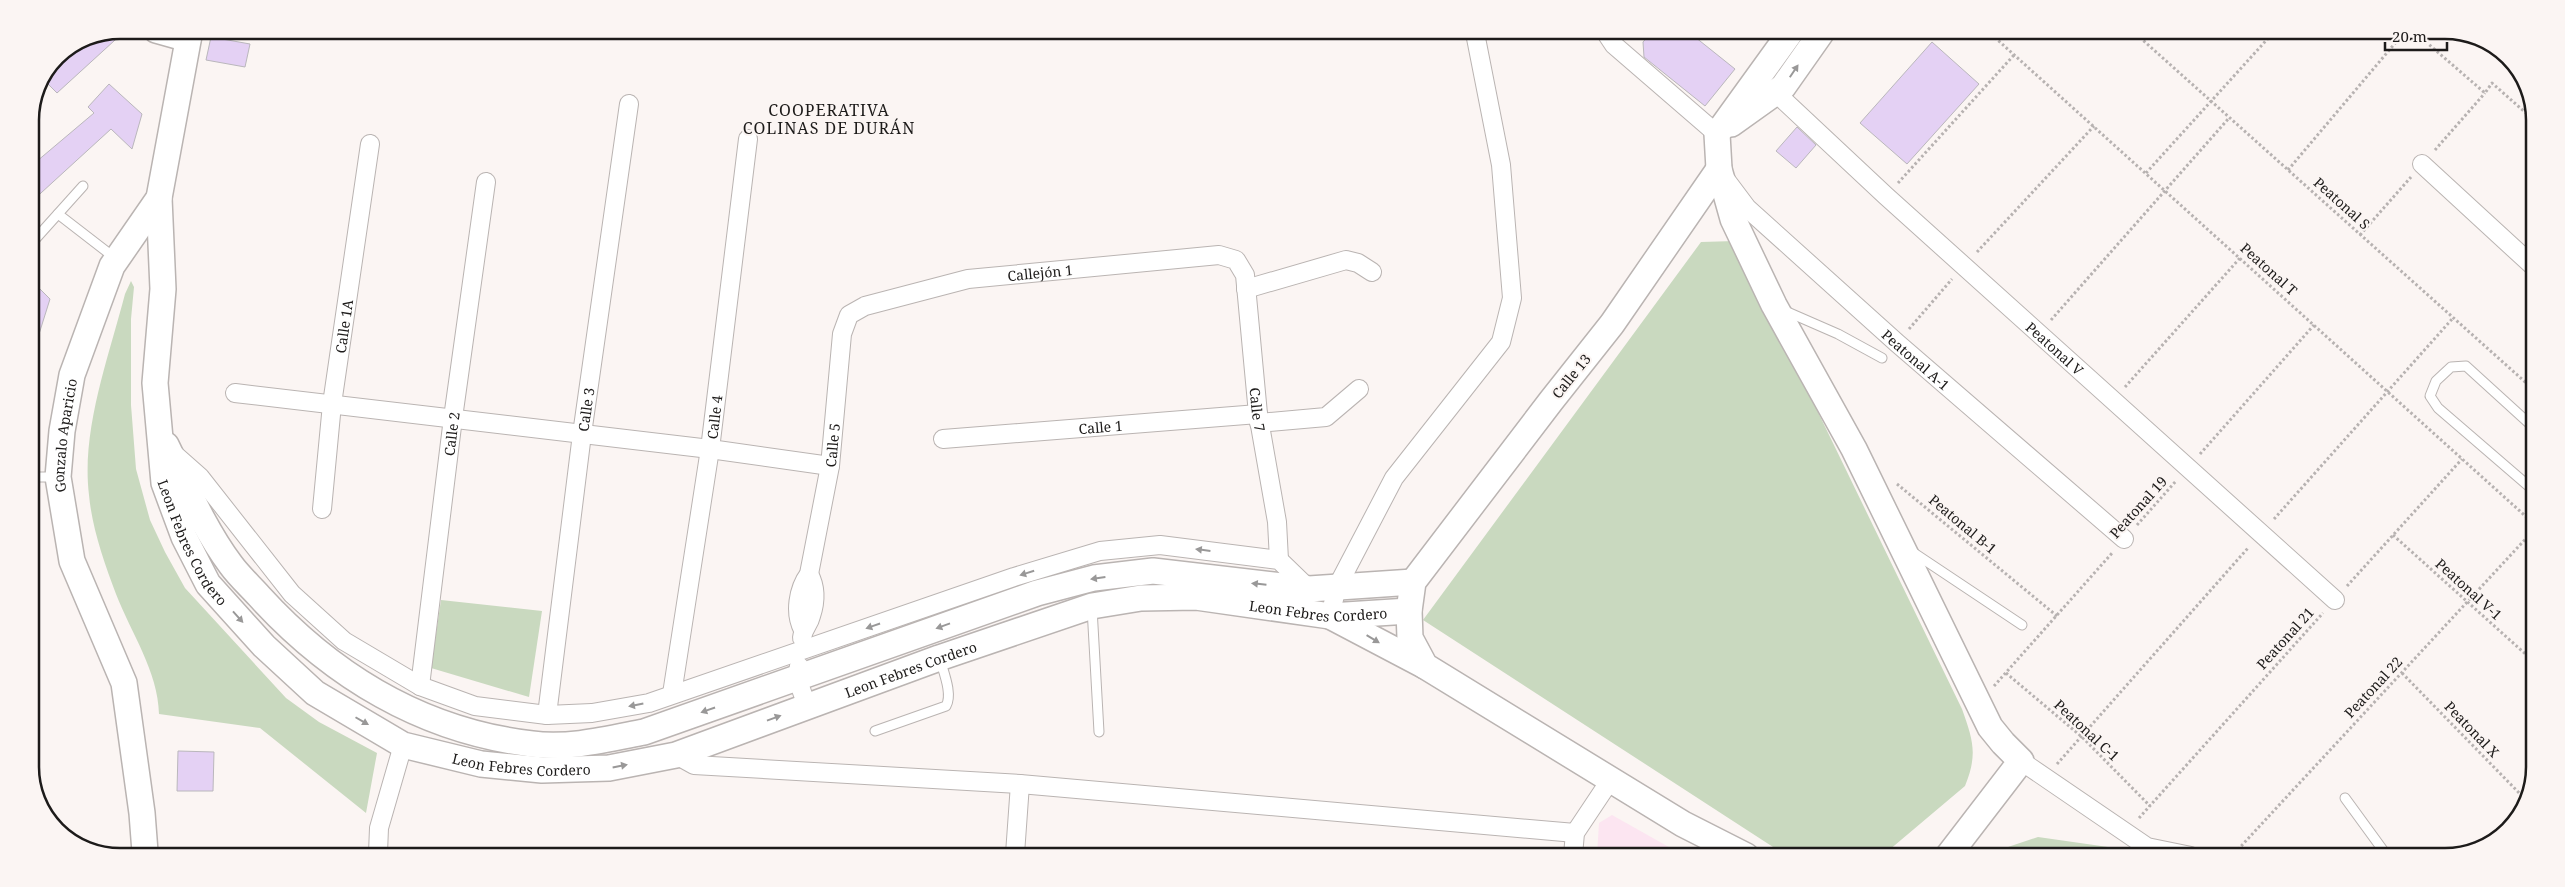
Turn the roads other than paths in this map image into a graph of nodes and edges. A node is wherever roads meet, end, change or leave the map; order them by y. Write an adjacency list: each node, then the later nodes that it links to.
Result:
1 (188, 39): 15 (street, Gonzalo Aparicio)
2 (1476, 39): 47 (street)
3 (1616, 39): 8 (street)
4 (1786, 39): 8 (street)
5 (1816, 39): 6 (street, one-way to 5)
6 (1776, 93): 8 (street); 49 (street, Peatonal V)
7 (629, 104): 32 (street, Calle 3)
8 (1717, 134): 12 (street)
9 (748, 139): 35 (street, Calle 4)
10 (370, 144): 28 (street, Calle 1A)
11 (2422, 164): 19 (street)
12 (1719, 169): 23 (street); 42 (street, Peatonal A-1); 46 (street, Calle 13)
13 (486, 182): 29 (street, Calle 2)
14 (83, 186): 16 (lane)
15 (159, 198): 18 (street, Gonzalo Aparicio); 34 (street, Leon Febres Cordero)
16 (58, 214): 17 (lane); 18 (lane)
17 (39, 234)
18 (116, 259): 38 (street, Gonzalo Aparicio)
19 (2526, 259)
20 (1236, 260): 22 (street, Calle 7); 24 (street, Callejón 1)
21 (1372, 272): 22 (street)
22 (1246, 290): 30 (street, Calle 7)
23 (1774, 305): 25 (lane); 44 (street)
24 (849, 315): 36 (street, Calle 5)
25 (1882, 358)
26 (1359, 389): 30 (street, Calle 1)
27 (235, 393): 28 (street)
28 (332, 404): 29 (street); 40 (street, Calle 1A)
29 (453, 418): 32 (street); 58 (street, Calle 2)
30 (1258, 418): 33 (street, Calle 1); 45 (street, Calle 7)
31 (2526, 422): 39 (lane)
32 (582, 434): 35 (street); 61 (street, Calle 3)
33 (943, 439)
34 (163, 440): 41 (street, Leon Febres Cordero); 43 (street, Leon Febres Cordero); 58 (street)
35 (710, 449): 36 (street); 59 (street, Calle 4)
36 (830, 466): 54 (street, Calle 5)
37 (39, 476): 38 (lane)
38 (58, 477): 71 (street, Gonzalo Aparicio)
39 (2526, 484)
40 (322, 509)
41 (209, 530): 43 (street); 57 (street, Leon Febres Cordero, one-way to 41)
42 (2124, 539)
43 (187, 544): 64 (street, Leon Febres Cordero, one-way to 64)
44 (1900, 544): 53 (lane); 66 (street)
45 (1280, 560): 48 (street); 54 (street, one-way to 54)
46 (1413, 582): 47 (street, Leon Febres Cordero); 51 (street, Calle 13)
47 (1337, 587): 48 (street, Leon Febres Cordero); 52 (street)
48 (1309, 589): 57 (street, Leon Febres Cordero, one-way to 57)
49 (2335, 600)
50 (1092, 606): 52 (street, Leon Febres Cordero); 55 (street, Leon Febres Cordero); 63 (lane)
51 (1409, 611): 52 (street, Leon Febres Cordero); 56 (street)
52 (1330, 616): 56 (street, one-way to 56)
53 (2022, 625)
54 (801, 652): 57 (street, Calle 5); 59 (street)
55 (940, 658): 60 (street, Leon Febres Cordero); 62 (lane)
56 (1425, 666): 67 (street)
57 (797, 678): 60 (street, Calle 5)
58 (420, 686): 61 (street)
59 (672, 694): 61 (street, one-way to 61)
60 (807, 706): 65 (street, Leon Febres Cordero, one-way to 60)
61 (547, 715)
62 (876, 731)
63 (1099, 732)
64 (403, 745): 65 (street, Leon Febres Cordero, one-way to 65); 72 (street)
65 (676, 755): 68 (street)
66 (2021, 761): 76 (street); 77 (street)
67 (1611, 778): 70 (street); 75 (street)
68 (1020, 784): 70 (street); 73 (street)
69 (2345, 798): 78 (lane)
70 (1575, 833): 74 (street)
71 (145, 848)
72 (378, 848)
73 (1015, 848)
74 (1574, 848)
75 (1730, 848)
76 (1954, 848)
77 (2147, 848)
78 (2381, 848)

